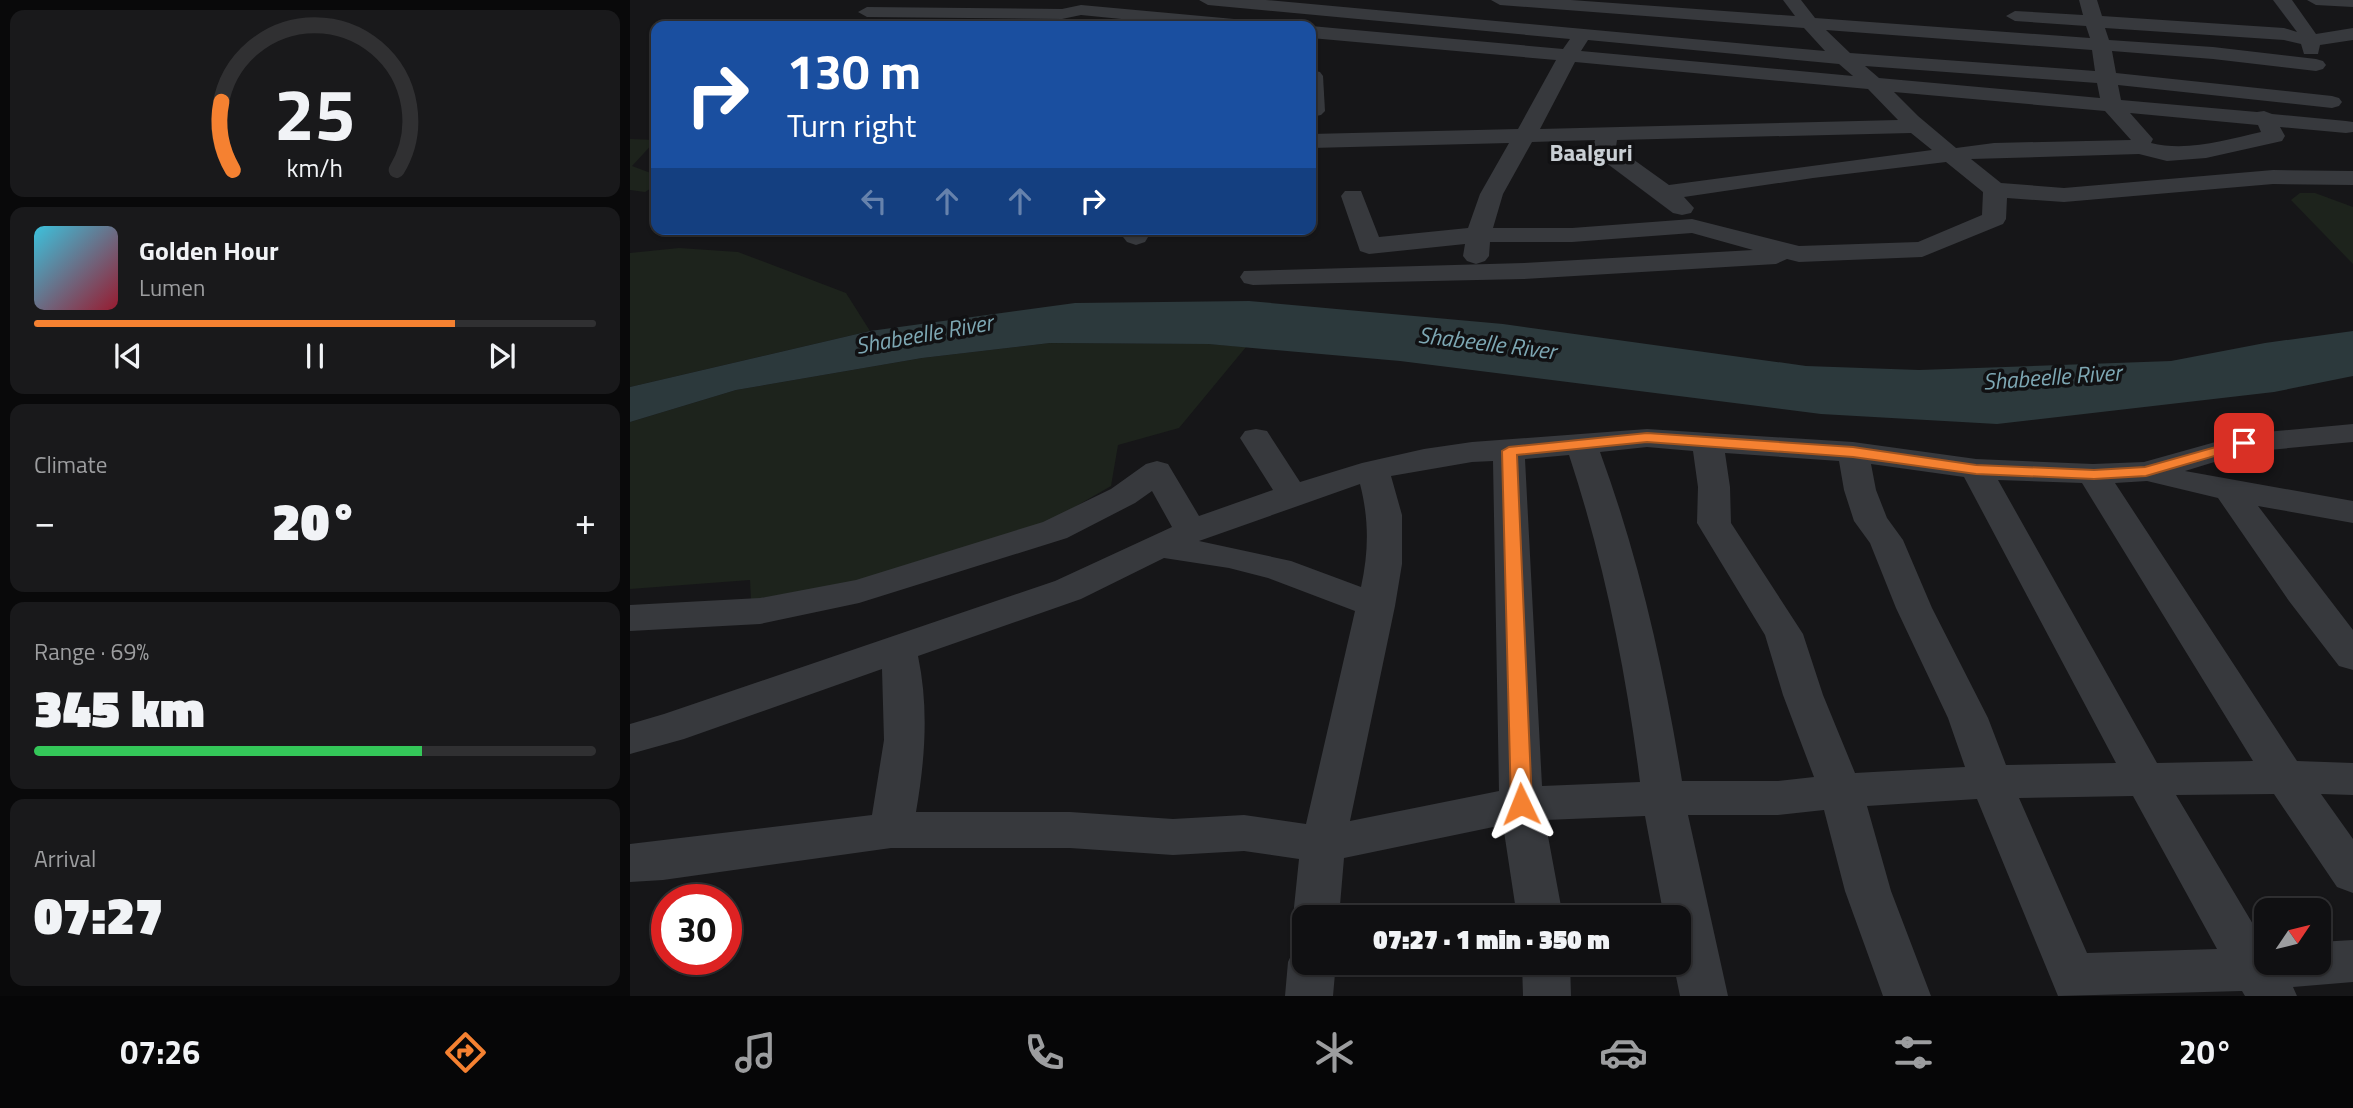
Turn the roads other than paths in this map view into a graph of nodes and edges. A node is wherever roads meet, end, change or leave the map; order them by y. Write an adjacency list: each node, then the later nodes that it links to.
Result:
1 (1147, 0): 16 (street)
2 (1208, 0): 11 (street)
3 (1500, 0): 10 (street)
4 (1786, 0): 5 (street)
5 (1792, 0): 8 (street); 18 (street)
6 (2316, 0): 7 (street)
7 (2353, 2)
8 (1819, 3)
9 (2113, 3): 12 (street)
10 (1595, 4): 18 (street); 19 (street)
11 (1353, 6): 19 (street); 21 (street)
12 (2085, 6): 15 (street); 23 (street); 24 (street)
13 (2277, 7): 23 (street)
14 (867, 12): 16 (street)
15 (1996, 15)
16 (1122, 20): 17 (street)
17 (1143, 21)
18 (1808, 24): 24 (street); 25 (street)
19 (1583, 34): 25 (street); 26 (street)
20 (2353, 34): 23 (street)
21 (1316, 37)
22 (1316, 38): 26 (street)
23 (2311, 41): 27 (street)
24 (2101, 45): 27 (street); 28 (street)
25 (1842, 58): 28 (street); 29 (street)
26 (1563, 62): 29 (street); 30 (street); 40 (street)
27 (2316, 65): 33 (street)
28 (2108, 78): 31 (street); 35 (street)
29 (1877, 86): 34 (street); 35 (street)
30 (1728, 90)
31 (2250, 93): 33 (street); 36 (street)
32 (1854, 102): 34 (street)
33 (2332, 102): 38 (street)
34 (1893, 104): 37 (street)
35 (2111, 105): 36 (street); 42 (street)
36 (2265, 120): 38 (street); 42 (street)
37 (1915, 125): 39 (street); 43 (street)
38 (2349, 129)
39 (1608, 134): 40 (street); 46 (street)
40 (1524, 136): 41 (street); 49 (street)
41 (1316, 141)
42 (2139, 147): 43 (street)
43 (1952, 155): 45 (street); 46 (street)
44 (2353, 178): 45 (street)
45 (1995, 190): 50 (street)
46 (1665, 193): 48 (street)
47 (1353, 196): 49 (street)
48 (1692, 226): 49 (street); 50 (street)
49 (1477, 235): 51 (street)
50 (1799, 254): 51 (street)
51 (1476, 273): 52 (street)
52 (1253, 277)
53 (2353, 433): 61 (street)
54 (1256, 438): 64 (street)
55 (1707, 441): 56 (street); 58 (street); 77 (street)
56 (1581, 444): 57 (street); 78 (street)
57 (1509, 451): 60 (street); 79 (street)
58 (1853, 452): 59 (street); 76 (street)
59 (1976, 469): 62 (street); 75 (street)
60 (1373, 470): 64 (street); 68 (street)
61 (2146, 472): 62 (street); 63 (street)
62 (2094, 474): 73 (street)
63 (2230, 491): 65 (street); 71 (street)
64 (1292, 495): 66 (street)
65 (2353, 512)
66 (1191, 531): 67 (street); 69 (street)
67 (1159, 546): 68 (street); 70 (street)
68 (1377, 606): 81 (street)
69 (630, 618)
70 (898, 649): 72 (street); 80 (street)
71 (2353, 656)
72 (630, 739)
73 (2285, 777): 74 (street); 75 (street); 83 (street)
74 (2353, 779)
75 (2146, 781): 76 (street); 89 (street)
76 (1992, 782): 77 (street); 90 (street)
77 (1841, 791): 78 (street); 94 (street)
78 (1662, 798): 79 (street); 93 (street)
79 (1521, 804): 81 (street); 85 (street)
80 (891, 830): 81 (street); 82 (street)
81 (1323, 844): 84 (street)
82 (630, 863)
83 (2353, 874)
84 (1317, 905)
85 (1538, 905)
86 (2353, 961): 89 (street)
87 (1311, 975): 91 (street)
88 (1546, 975): 92 (street)
89 (2264, 983): 90 (street)
90 (2077, 986)
91 (1309, 996)
92 (1547, 996)
93 (1704, 996)
94 (1907, 996)

